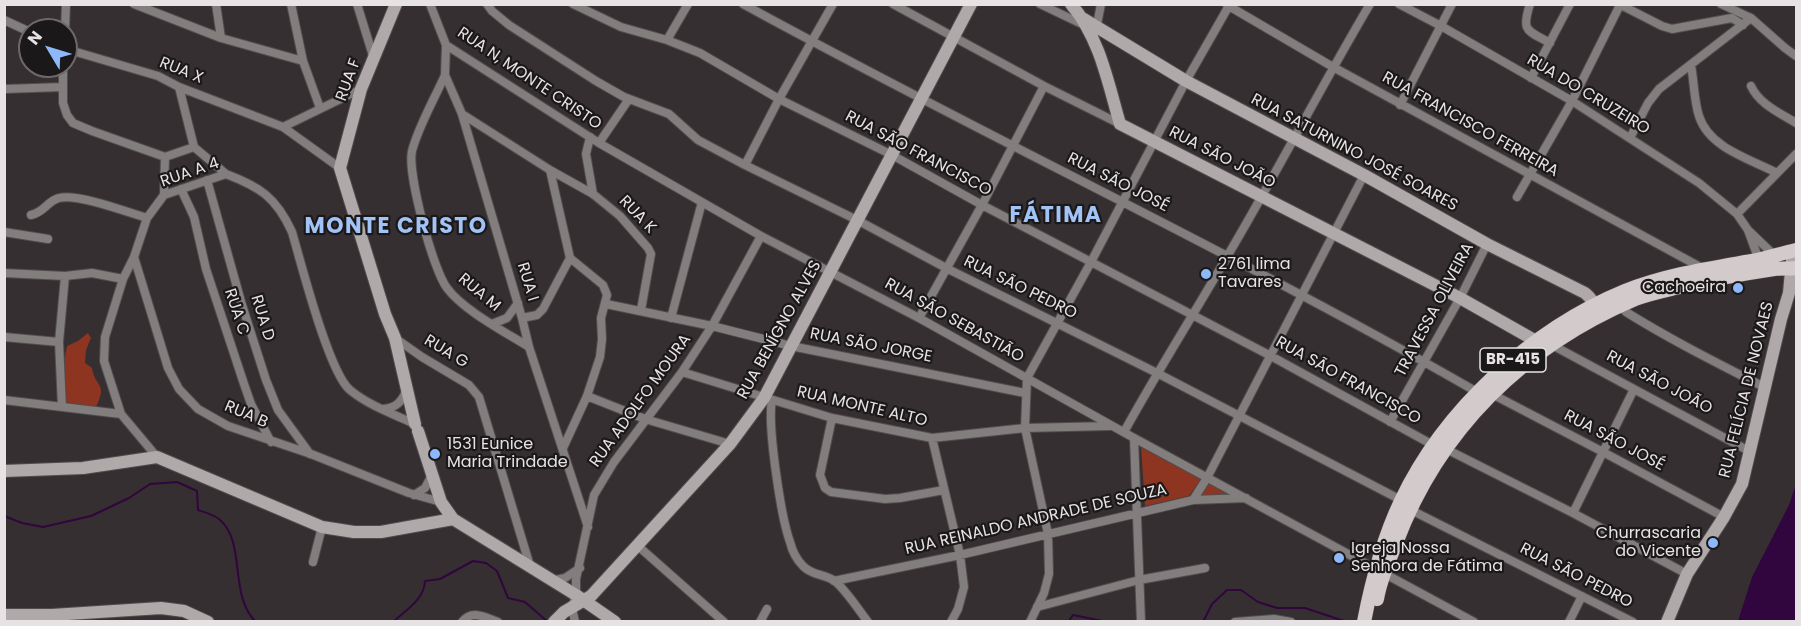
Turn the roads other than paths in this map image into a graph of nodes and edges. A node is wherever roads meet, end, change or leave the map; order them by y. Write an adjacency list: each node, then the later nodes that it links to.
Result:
1 (134, 4): 32 (street)
2 (216, 4): 32 (street)
3 (291, 4): 40 (street)
4 (357, 4): 39 (street)
5 (396, 4): 39 (main road, RUA F)
6 (430, 4): 36 (street, RUA N, MONTE CRISTO)
7 (487, 4): 53 (street, RUA SÃO PEDRO)
8 (573, 4): 33 (street, RUA SÃO FRANCISCO)
9 (688, 4): 33 (street)
10 (743, 4): 34 (street, RUA SÃO JOSÉ)
11 (833, 4): 34 (street)
12 (893, 4): 31 (street, RUA SÃO JOÃO)
13 (971, 4): 31 (main road, RUA BENÍGNO ALVES)
14 (1040, 4): 30 (street, RUA SATURNINO JOSÉ SOARES)
15 (1071, 4): 30 (main road)
16 (1101, 4): 30 (street)
17 (1370, 4): 42 (street)
18 (1399, 4): 29 (street, RUA DO CRUZEIRO)
19 (1452, 4): 29 (street)
20 (1530, 4): 35 (street)
21 (1570, 4): 35 (street)
22 (1722, 4): 25 (street)
23 (1229, 5): 42 (street, RUA FRANCISCO FERREIRA); 46 (street)
24 (1620, 5): 27 (street); 56 (street)
25 (1751, 18): 27 (street); 38 (street)
26 (4, 20): 28 (street)
27 (1743, 25): 41 (street)
28 (18, 26)
29 (1441, 26): 45 (street, RUA DO CRUZEIRO); 57 (street)
30 (1090, 27): 46 (main road, RUA SATURNINO JOSÉ SOARES); 61 (main road)
31 (953, 37): 47 (street, RUA SÃO JOÃO); 55 (main road, RUA BENÍGNO ALVES)
32 (221, 38): 40 (street)
33 (667, 40): 54 (street, RUA SÃO FRANCISCO)
34 (813, 42): 54 (street); 55 (street, RUA SÃO JOSÉ)
35 (1550, 44): 45 (street)
36 (446, 45): 43 (street, RUA I); 63 (street, RUA N, MONTE CRISTO)
37 (78, 53): 50 (street, RUA X)
38 (1797, 57)
39 (374, 59): 52 (main road, RUA F)
40 (303, 61): 58 (street)
41 (1691, 65): 64 (street); 76 (street)
42 (1333, 67): 57 (street, RUA FRANCISCO FERREIRA); 65 (street)
43 (445, 75): 59 (street, RUA I); 126 (street, RUA M)
44 (63, 78): 49 (street)
45 (1531, 78): 56 (street, RUA DO CRUZEIRO)
46 (1186, 81): 65 (main road, RUA SATURNINO JOSÉ SOARES); 67 (street)
47 (1044, 86): 61 (street, RUA SÃO JOÃO); 68 (street)
48 (1751, 86): 60 (street)
49 (63, 87): 51 (street); 72 (street)
50 (179, 87): 62 (street, RUA X); 69 (street)
51 (4, 89)
52 (361, 89): 58 (street); 74 (main road, RUA F)
53 (629, 99): 66 (street); 73 (street, RUA SÃO PEDRO)
54 (779, 99): 71 (street, RUA SÃO FRANCISCO); 73 (street)
55 (921, 99): 68 (street, RUA SÃO JOSÉ); 71 (main road, RUA BENÍGNO ALVES)
56 (1572, 101): 64 (street, RUA DO CRUZEIRO); 78 (street)
57 (1400, 105): 78 (street, RUA FRANCISCO FERREIRA)
58 (320, 108): 62 (street)
59 (462, 114): 75 (street, RUA K); 117 (street, RUA I)
60 (1797, 123)
61 (1120, 124): 67 (main road, RUA SÃO JOÃO)
62 (283, 127): 74 (street, RUA X)
63 (590, 137): 66 (street, RUA N, MONTE CRISTO); 82 (street)
64 (1630, 138): 89 (street, RUA DO CRUZEIRO)
65 (1294, 140): 79 (main road, RUA SATURNINO JOSÉ SOARES); 84 (street)
66 (599, 143): 87 (street, RUA SÃO SEBASTIÃO)
67 (1154, 143): 84 (main road, RUA SÃO JOÃO); 86 (street)
68 (1012, 146): 86 (street, RUA SÃO JOSÉ); 88 (street)
69 (194, 147): 72 (street); 77 (street)
70 (1797, 154): 76 (street)
71 (892, 155): 88 (street, RUA SÃO FRANCISCO); 92 (main road, RUA BENÍGNO ALVES)
72 (165, 157): 83 (street)
73 (745, 165): 92 (street, RUA SÃO PEDRO)
74 (340, 168): 129 (main road)
75 (550, 170): 82 (street, RUA K); 103 (street)
76 (1777, 173): 89 (street)
77 (225, 174): 80 (street, RUA A 4); 149 (street, RUA A 4)
78 (1529, 174): 85 (street); 106 (street, RUA FRANCISCO FERREIRA)
79 (1364, 175): 95 (street); 98 (main road, RUA SATURNINO JOSÉ SOARES)
80 (207, 180): 81 (street, RUA A 4); 167 (street, RUA D)
81 (181, 189): 83 (street, RUA A 4); 161 (street, RUA C)
82 (593, 194): 119 (street, RUA K)
83 (164, 195): 91 (street, RUA A 4)
84 (1262, 197): 95 (main road, RUA SÃO JOÃO); 101 (street)
85 (1517, 197)
86 (1123, 201): 101 (street, RUA SÃO JOSÉ); 105 (street)
87 (702, 202): 96 (street, RUA SÃO SEBASTIÃO); 123 (street)
88 (982, 205): 105 (street, RUA SÃO FRANCISCO); 107 (street)
89 (1737, 214): 93 (street, RUA DO CRUZEIRO)
90 (31, 215): 91 (street)
91 (147, 218): 102 (street, RUA A 4)
92 (858, 220): 107 (street, RUA SÃO PEDRO); 109 (main road, RUA BENÍGNO ALVES)
93 (1748, 230): 100 (street, RUA DO CRUZEIRO); 104 (street, RUA DO CRUZEIRO)
94 (4, 232): 97 (street)
95 (1334, 233): 114 (street); 115 (main road, RUA SÃO JOÃO)
96 (761, 236): 109 (street, RUA SÃO SEBASTIÃO); 127 (street, RUA ADOLFO MOURA)
97 (48, 239)
98 (1487, 244): 115 (street, TRAVESSA OLIVEIRA); 120 (main road, RUA SATURNINO JOSÉ SOARES)
99 (1796, 250): 100 (main road, BR-415); 108 (main road, RUA FELÍCIA DE NOVAES)
100 (1774, 255): 104 (main road, BR-415)
101 (1228, 256): 114 (street, RUA SÃO JOSÉ); 121 (street)
102 (134, 257): 112 (street, RUA A 4); 161 (street, RUA B)
103 (570, 258): 118 (street); 122 (street)
104 (1759, 260): 106 (main road, BR-415)
105 (1091, 262): 121 (street, RUA SÃO FRANCISCO); 125 (street)
106 (1702, 268): 116 (main road, BR-415)
107 (948, 269): 124 (street); 125 (street, RUA SÃO PEDRO)
108 (1794, 269): 113 (main road, RUA FELÍCIA DE NOVAES); 116 (main road, BR-415)
109 (832, 272): 124 (street, RUA SÃO SEBASTIÃO); 133 (main road, RUA BENÍGNO ALVES)
110 (4, 273): 111 (street)
111 (65, 276): 112 (street); 131 (street)
112 (123, 279): 150 (street, RUA A 4)
113 (1793, 288): 140 (main road, RUA FELÍCIA DE NOVAES)
114 (1300, 294): 135 (street); 136 (street, RUA SÃO JOSÉ)
115 (1460, 298): 130 (main road, RUA SÃO JOÃO); 136 (street, TRAVESSA OLIVEIRA)
116 (1623, 298): 120 (main road, BR-415); 140 (street)
117 (518, 303): 122 (street, RUA I); 126 (street)
118 (606, 304): 119 (street, RUA SÃO JORGE); 145 (street)
119 (641, 310): 123 (street, RUA SÃO JORGE)
120 (1594, 311): 130 (main road, BR-415); 132 (main road, BR-415)
121 (1192, 315): 135 (street, RUA SÃO FRANCISCO); 138 (street)
122 (522, 318): 134 (street, RUA I)
123 (671, 318): 127 (street, RUA SÃO JORGE)
124 (919, 318): 139 (street, RUA SÃO SEBASTIÃO)
125 (1056, 322): 138 (street, RUA SÃO PEDRO); 139 (street)
126 (492, 324): 134 (street, RUA M)
127 (712, 326): 133 (street, RUA SÃO JORGE); 137 (street, RUA ADOLFO MOURA)
128 (4, 337): 131 (street)
129 (396, 338): 141 (main road); 188 (street, RUA G)
130 (1536, 341): 144 (main road, BR-415)
131 (59, 342): 148 (street)
132 (1552, 345): 142 (street, RUA SÃO JOÃO); 144 (main road, BR-415)
133 (791, 346): 143 (street, RUA SÃO JORGE); 146 (main road, RUA BENÍGNO ALVES)
134 (529, 347): 164 (street, RUA I)
135 (1269, 355): 151 (street); 154 (street, RUA SÃO FRANCISCO)
136 (1425, 362): 144 (street, RUA SÃO JOSÉ); 154 (street, TRAVESSA OLIVEIRA)
137 (682, 372): 146 (street, RUA MONTE ALTO); 153 (street, RUA ADOLFO MOURA)
138 (1156, 373): 151 (street, RUA SÃO PEDRO); 158 (street)
139 (1027, 378): 143 (street); 155 (street, RUA SÃO SEBASTIÃO)
140 (1764, 387): 165 (main road, RUA FELÍCIA DE NOVAES)
141 (407, 389): 149 (street); 156 (main road)
142 (1634, 389): 165 (street, RUA SÃO JOÃO); 166 (street)
143 (1025, 393): 157 (street)
144 (1484, 393): 163 (main road, BR-415); 166 (street, RUA SÃO JOSÉ)
145 (587, 396): 153 (street); 164 (street)
146 (768, 399): 152 (street, RUA MONTE ALTO); 162 (main road, RUA BENÍGNO ALVES); 195 (street)
147 (4, 400): 148 (street)
148 (62, 407): 150 (street)
149 (382, 409): 156 (street, RUA A 4)
150 (121, 414): 168 (street)
151 (1239, 416): 171 (street); 177 (street, RUA SÃO PEDRO)
152 (831, 418): 159 (street, RUA MONTE ALTO); 172 (street)
153 (645, 419): 162 (street); 183 (street, RUA ADOLFO MOURA)
154 (1390, 422): 163 (street, RUA SÃO FRANCISCO)
155 (1111, 426): 157 (street, RUA MONTE ALTO); 158 (street, RUA SÃO SEBASTIÃO)
156 (416, 428): 170 (main road)
157 (1025, 428): 159 (street, RUA MONTE ALTO); 184 (street)
158 (1124, 432): 160 (street, RUA SÃO SEBASTIÃO)
159 (932, 438): 172 (street)
160 (1134, 438): 171 (street, RUA SÃO SEBASTIÃO); 178 (street)
161 (271, 442): 167 (street, RUA B)
162 (730, 444): 185 (main road, RUA BENÍGNO ALVES)
163 (1439, 447): 177 (main road, BR-415); 179 (street, RUA SÃO FRANCISCO)
164 (563, 448): 183 (street, RUA I)
165 (1749, 451): 180 (main road, RUA FELÍCIA DE NOVAES)
166 (1603, 452): 179 (street); 180 (street, RUA SÃO JOSÉ)
167 (310, 454): 173 (street, RUA B)
168 (157, 457): 169 (main road); 182 (main road)
169 (4, 471)
170 (432, 475): 173 (street); 176 (main road)
171 (1207, 478): 174 (street); 175 (street)
172 (944, 490): 186 (street)
173 (414, 495): 176 (street, RUA B)
174 (1246, 498): 175 (street, RUA REINALDO ANDRADE DE SOUZA); 191 (street)
175 (1193, 500): 178 (street, RUA REINALDO ANDRADE DE SOUZA)
176 (441, 502): 181 (main road)
177 (1405, 504): 191 (main road, BR-415); 196 (street, RUA SÃO PEDRO)
178 (1136, 513): 184 (street, RUA REINALDO ANDRADE DE SOUZA); 193 (street)
179 (1573, 513): 192 (street, RUA SÃO FRANCISCO)
180 (1724, 517): 192 (main road, RUA FELÍCIA DE NOVAES)
181 (453, 519): 182 (main road); 188 (main road)
182 (322, 527): 187 (street)
183 (588, 527): 189 (street, RUA ADOLFO MOURA)
184 (1048, 534): 186 (street, RUA REINALDO ANDRADE DE SOUZA); 198 (street)
185 (638, 546): 197 (main road, RUA BENÍGNO ALVES); 208 (street)
186 (960, 555): 195 (street, RUA REINALDO ANDRADE DE SOUZA); 211 (street)
187 (313, 562)
188 (530, 566): 194 (main road)
189 (580, 568): 194 (street); 197 (street, RUA ADOLFO MOURA)
190 (1205, 568): 193 (street)
191 (1380, 571): 216 (main road, BR-415); 217 (main road, BR-415); 218 (street)
192 (1687, 574): 221 (main road, RUA FELÍCIA DE NOVAES)
193 (1139, 580): 198 (street); 213 (street)
194 (551, 581): 197 (main road)
195 (834, 581): 210 (street)
196 (1582, 596): 219 (street); 220 (street, RUA SÃO PEDRO)
197 (580, 598): 199 (main road, RUA BENÍGNO ALVES); 207 (main road)
198 (1037, 607): 212 (street)
199 (572, 608): 205 (main road, RUA BENÍGNO ALVES); 206 (street)
200 (767, 609): 209 (street)
201 (4, 615): 202 (main road)
202 (208, 621)
203 (462, 621): 204 (street)
204 (498, 621)
205 (554, 621)
206 (575, 621)
207 (615, 621)
208 (724, 621)
209 (760, 621)
210 (868, 621)
211 (951, 621)
212 (1030, 621)
213 (1141, 621)
214 (1235, 621): 215 (street)
215 (1291, 621)
216 (1364, 621)
217 (1373, 621)
218 (1474, 621)
219 (1569, 621)
220 (1633, 621)
221 (1667, 621)

